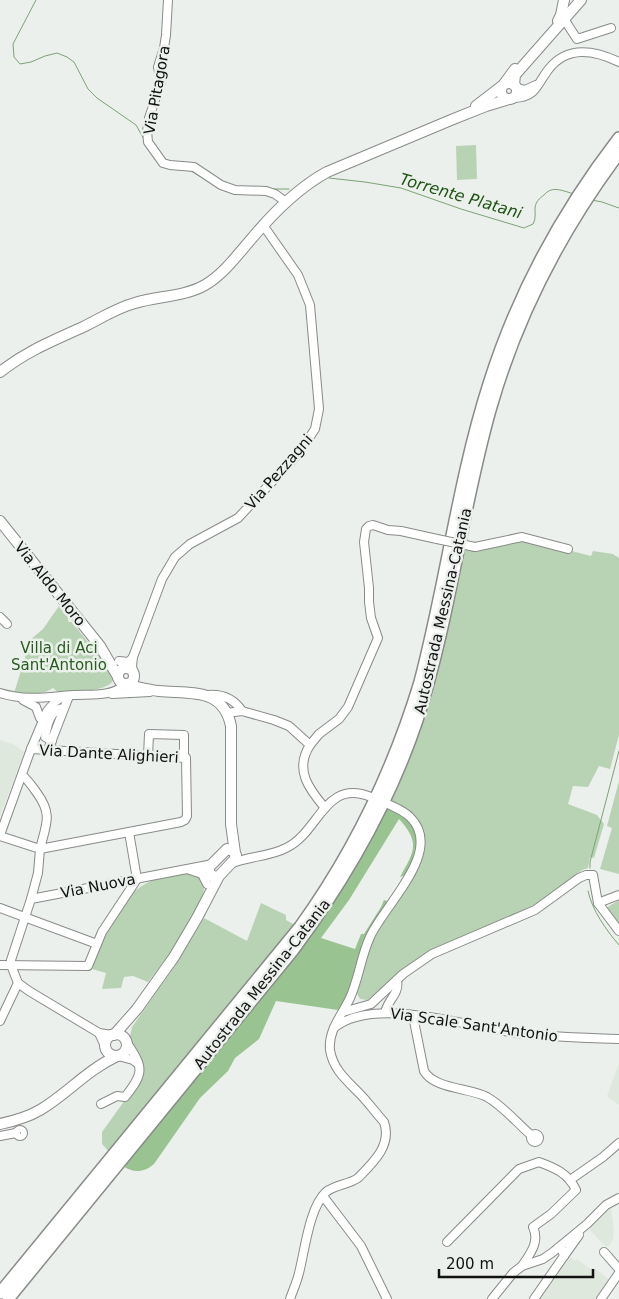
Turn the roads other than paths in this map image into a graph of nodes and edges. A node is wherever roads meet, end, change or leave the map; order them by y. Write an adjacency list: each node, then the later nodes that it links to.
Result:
1 (168, 0): 13 (street, Via Pitagora)
2 (563, 2): 7 (main road)
3 (577, 2): 4 (main road)
4 (564, 19): 5 (street); 7 (main road)
5 (610, 28)
6 (619, 62): 7 (street)
7 (510, 90): 8 (main road); 8 (main road)
8 (451, 120): 13 (main road)
9 (619, 138): 11 (highway)
10 (619, 153): 11 (highway)
11 (588, 188): 12 (highway)
12 (580, 201): 103 (highway, Autostrada Messina-Catania); 104 (highway, Autostrada Messina-Catania)
13 (286, 202): 14 (main road)
14 (263, 225): 15 (main road); 21 (street, Via Pezzagni)
15 (0, 372)
16 (0, 521): 20 (main road, Via Aldo Moro)
17 (568, 549): 37 (street, bridge)
18 (0, 617): 19 (street)
19 (7, 624)
20 (100, 646): 21 (main road); 22 (main road)
21 (129, 665): 22 (main road); 22 (main road); 24 (main road)
22 (123, 682): 23 (main road); 26 (street); 27 (street)
23 (157, 691): 24 (main road); 26 (street)
24 (177, 692): 28 (main road)
25 (0, 693): 29 (street)
26 (105, 694): 27 (street)
27 (95, 695): 30 (street)
28 (206, 695): 33 (street); 34 (main road)
29 (11, 696): 31 (street); 35 (street)
30 (67, 696): 31 (street); 32 (street); 39 (street)
31 (45, 698): 32 (street); 35 (street)
32 (47, 711): 36 (street)
33 (242, 711): 34 (street); 37 (street)
34 (227, 713): 46 (main road)
35 (40, 718): 36 (street)
36 (38, 730): 38 (street)
37 (310, 745): 45 (street)
38 (31, 749): 39 (street, Via Dante Alighieri); 42 (street)
39 (48, 750): 40 (street, Via Dante Alighieri)
40 (148, 756): 41 (street, Via Dante Alighieri); 41 (street)
41 (184, 758): 47 (street, Via Dante Alighieri)
42 (22, 775): 48 (street); 49 (street)
43 (371, 797): 45 (street)
44 (388, 804): 70 (street)
45 (325, 808): 52 (street)
46 (231, 824): 50 (main road); 51 (main road)
47 (129, 832): 49 (street, Via Dante Alighieri); 57 (street)
48 (0, 835): 49 (street)
49 (40, 849): 59 (street)
50 (237, 850): 51 (main road); 52 (street); 54 (main road)
51 (224, 852): 53 (main road)
52 (253, 857): 54 (street)
53 (213, 864): 55 (street, Via Nuova); 56 (main road)
54 (230, 864): 56 (main road)
55 (185, 869): 56 (street); 57 (street, Via Nuova)
56 (210, 877): 62 (main road); 62 (main road)
57 (137, 879): 59 (street, Via Nuova); 65 (street)
58 (619, 895): 60 (street)
59 (31, 899): 63 (street)
60 (598, 903): 64 (street); 68 (street)
61 (0, 908): 63 (street)
62 (200, 910): 72 (main road)
63 (24, 917): 65 (street); 67 (street)
64 (619, 931)
65 (97, 944): 67 (street)
66 (0, 965): 67 (street)
67 (11, 966): 69 (street)
68 (397, 980): 71 (street); 74 (street)
69 (18, 983): 76 (street); 78 (street)
70 (352, 994): 71 (street); 73 (street)
71 (368, 1005): 73 (street)
72 (137, 1009): 79 (main road); 81 (main road)
73 (343, 1012): 77 (street)
74 (386, 1014): 75 (street, Via Scale Sant'Antonio); 77 (street, Via Scale Sant'Antonio)
75 (414, 1016): 80 (street, Via Scale Sant'Antonio); 89 (street)
76 (0, 1021)
77 (337, 1025): 93 (street)
78 (99, 1033): 79 (street); 82 (street)
79 (113, 1035): 81 (main road); 82 (main road)
80 (619, 1039)
81 (127, 1042): 83 (main road); 84 (street)
82 (105, 1046): 83 (main road); 85 (main road)
83 (118, 1056): 84 (street); 85 (main road)
84 (139, 1064): 86 (street)
85 (91, 1070): 87 (main road)
86 (101, 1104)
87 (0, 1124)
88 (16, 1133): 90 (street)
89 (531, 1135)
90 (0, 1136)
91 (619, 1143): 92 (street)
92 (570, 1180): 96 (street); 100 (street)
93 (324, 1195): 105 (street); 106 (street)
94 (619, 1198): 95 (street)
95 (587, 1224): 97 (street); 99 (street)
96 (447, 1242)
97 (558, 1248): 99 (street); 100 (street)
98 (604, 1252): 101 (street)
99 (564, 1256): 108 (street)
100 (522, 1266): 107 (street)
101 (619, 1269)
102 (619, 1274): 109 (street)
103 (0, 1293)
104 (8, 1299)
105 (290, 1299)
106 (387, 1299)
107 (492, 1299)
108 (534, 1299)
109 (602, 1299)

